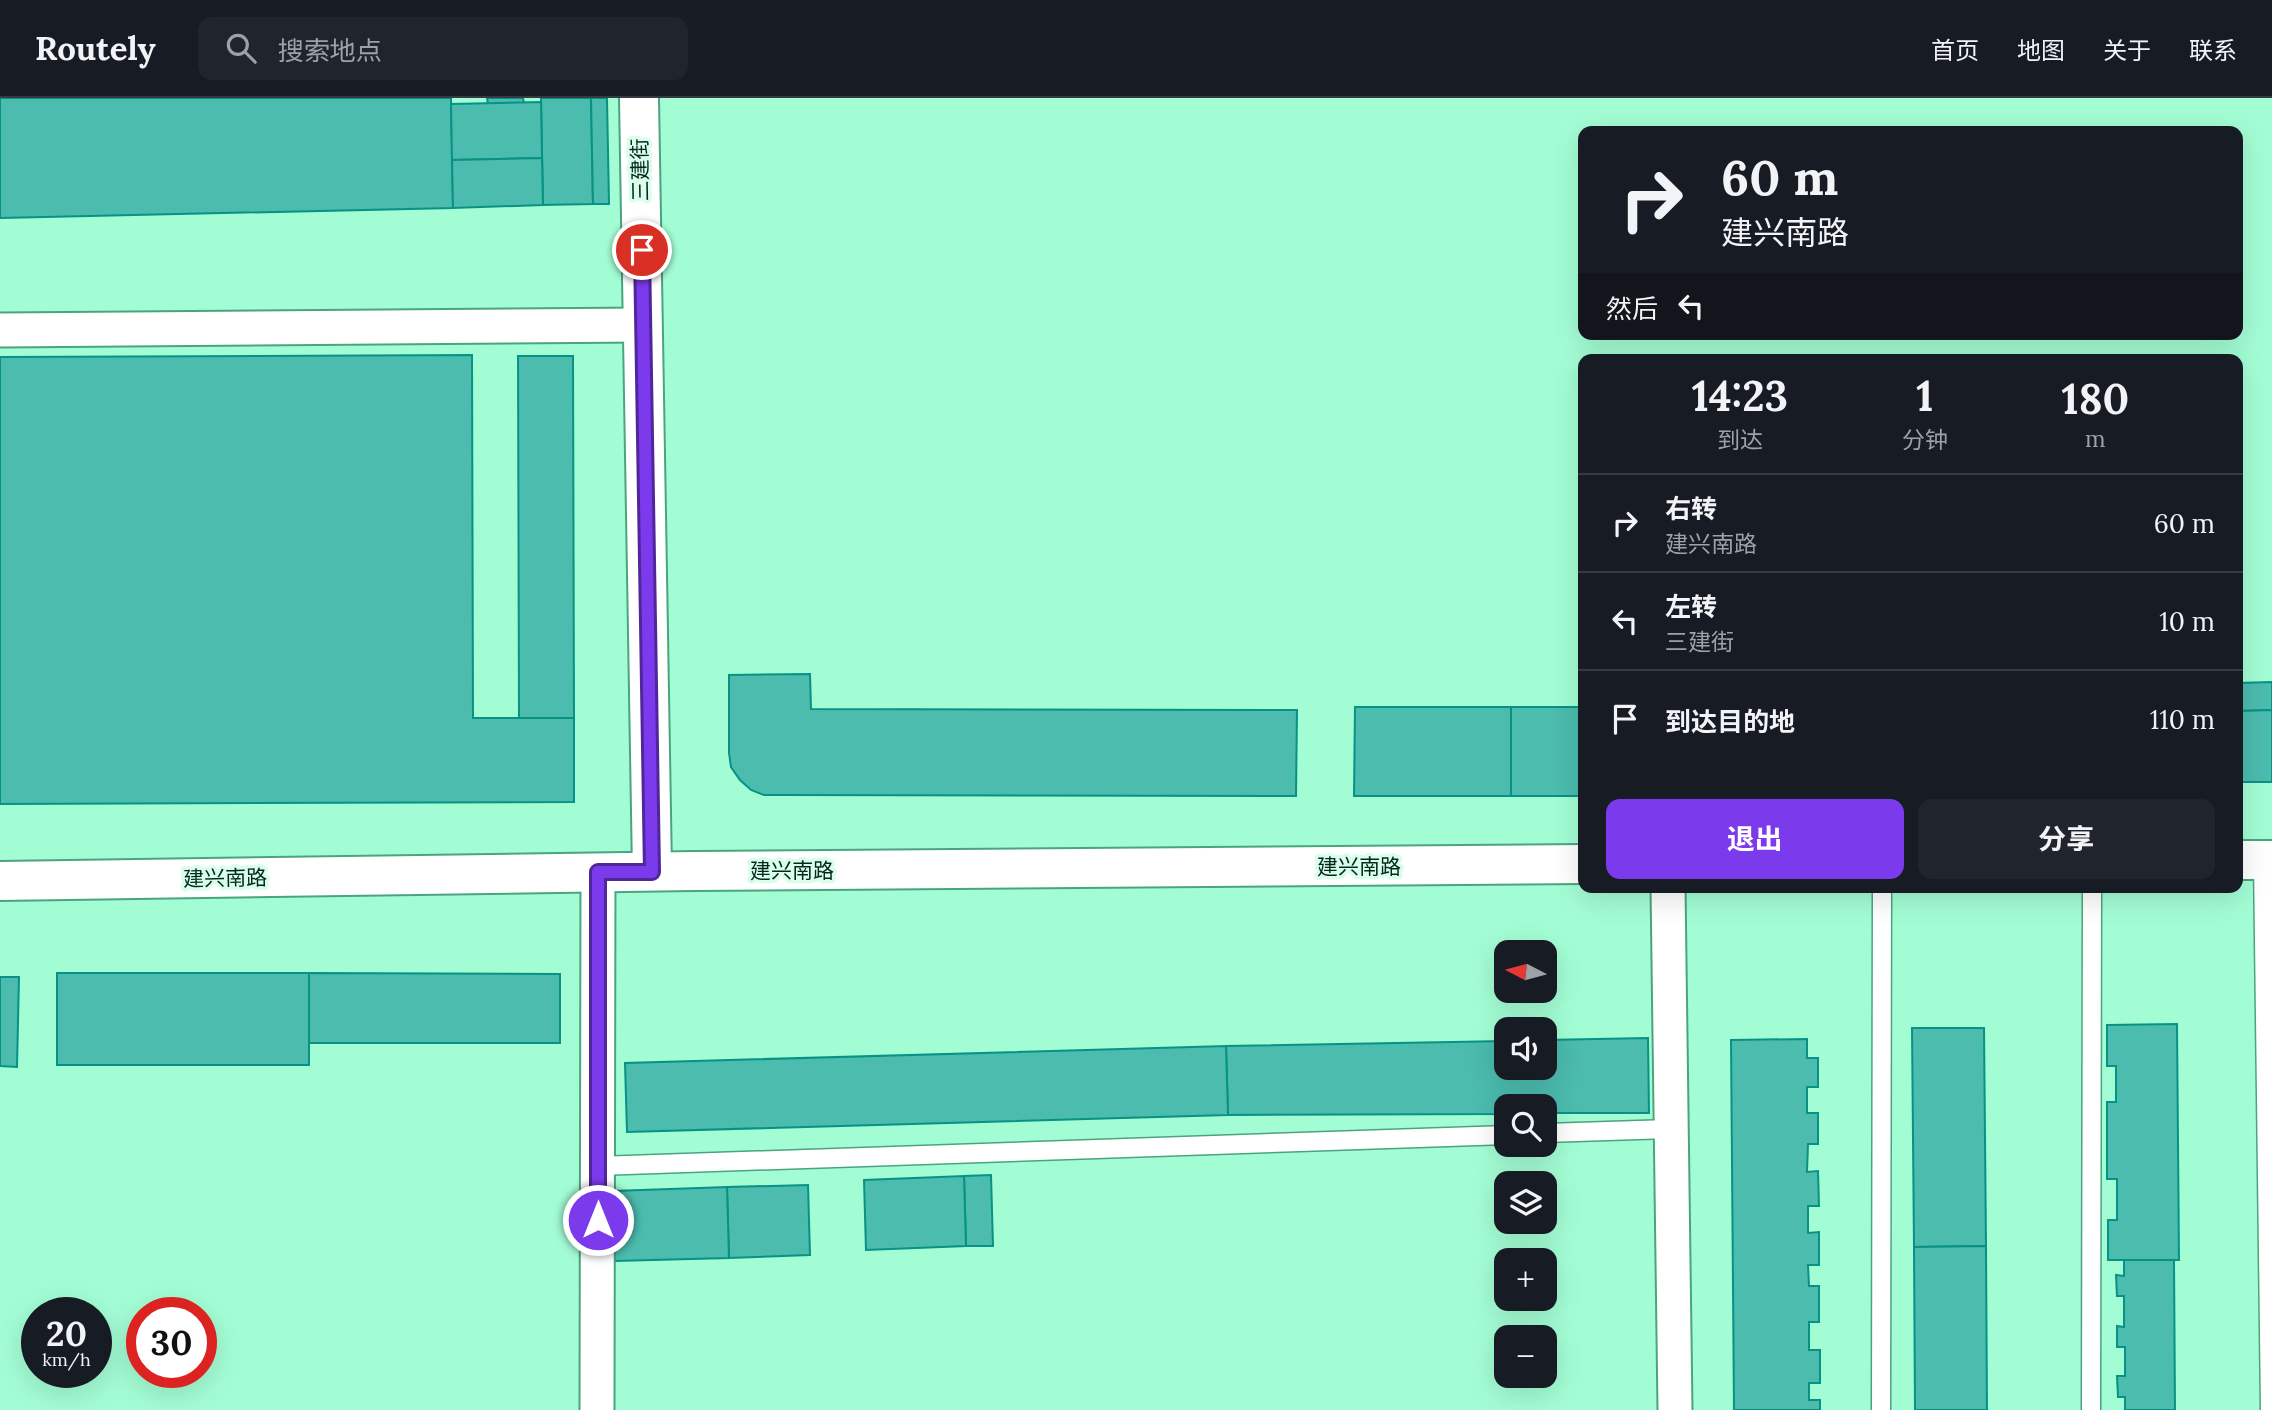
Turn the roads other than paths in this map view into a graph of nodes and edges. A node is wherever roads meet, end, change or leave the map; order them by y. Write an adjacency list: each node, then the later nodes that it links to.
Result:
1 (639, 98): 2 (street, 三建街)
2 (643, 326): 3 (street); 7 (street, 三建街)
3 (0, 330)
4 (2258, 860): 20 (lane)
5 (1578, 864): 7 (street, 建兴南路)
6 (598, 872): 7 (street, 建兴南路); 8 (street, 建兴南路); 15 (street)
7 (652, 872)
8 (0, 881)
9 (1668, 893): 12 (street)
10 (1882, 893): 18 (lane)
11 (2092, 893): 19 (lane)
12 (1670, 1129): 13 (lane); 17 (street)
13 (1557, 1133)
14 (1494, 1135): 15 (lane)
15 (598, 1166): 16 (street)
16 (597, 1410)
17 (1675, 1410)
18 (1881, 1410)
19 (2091, 1410)
20 (2270, 1410)

